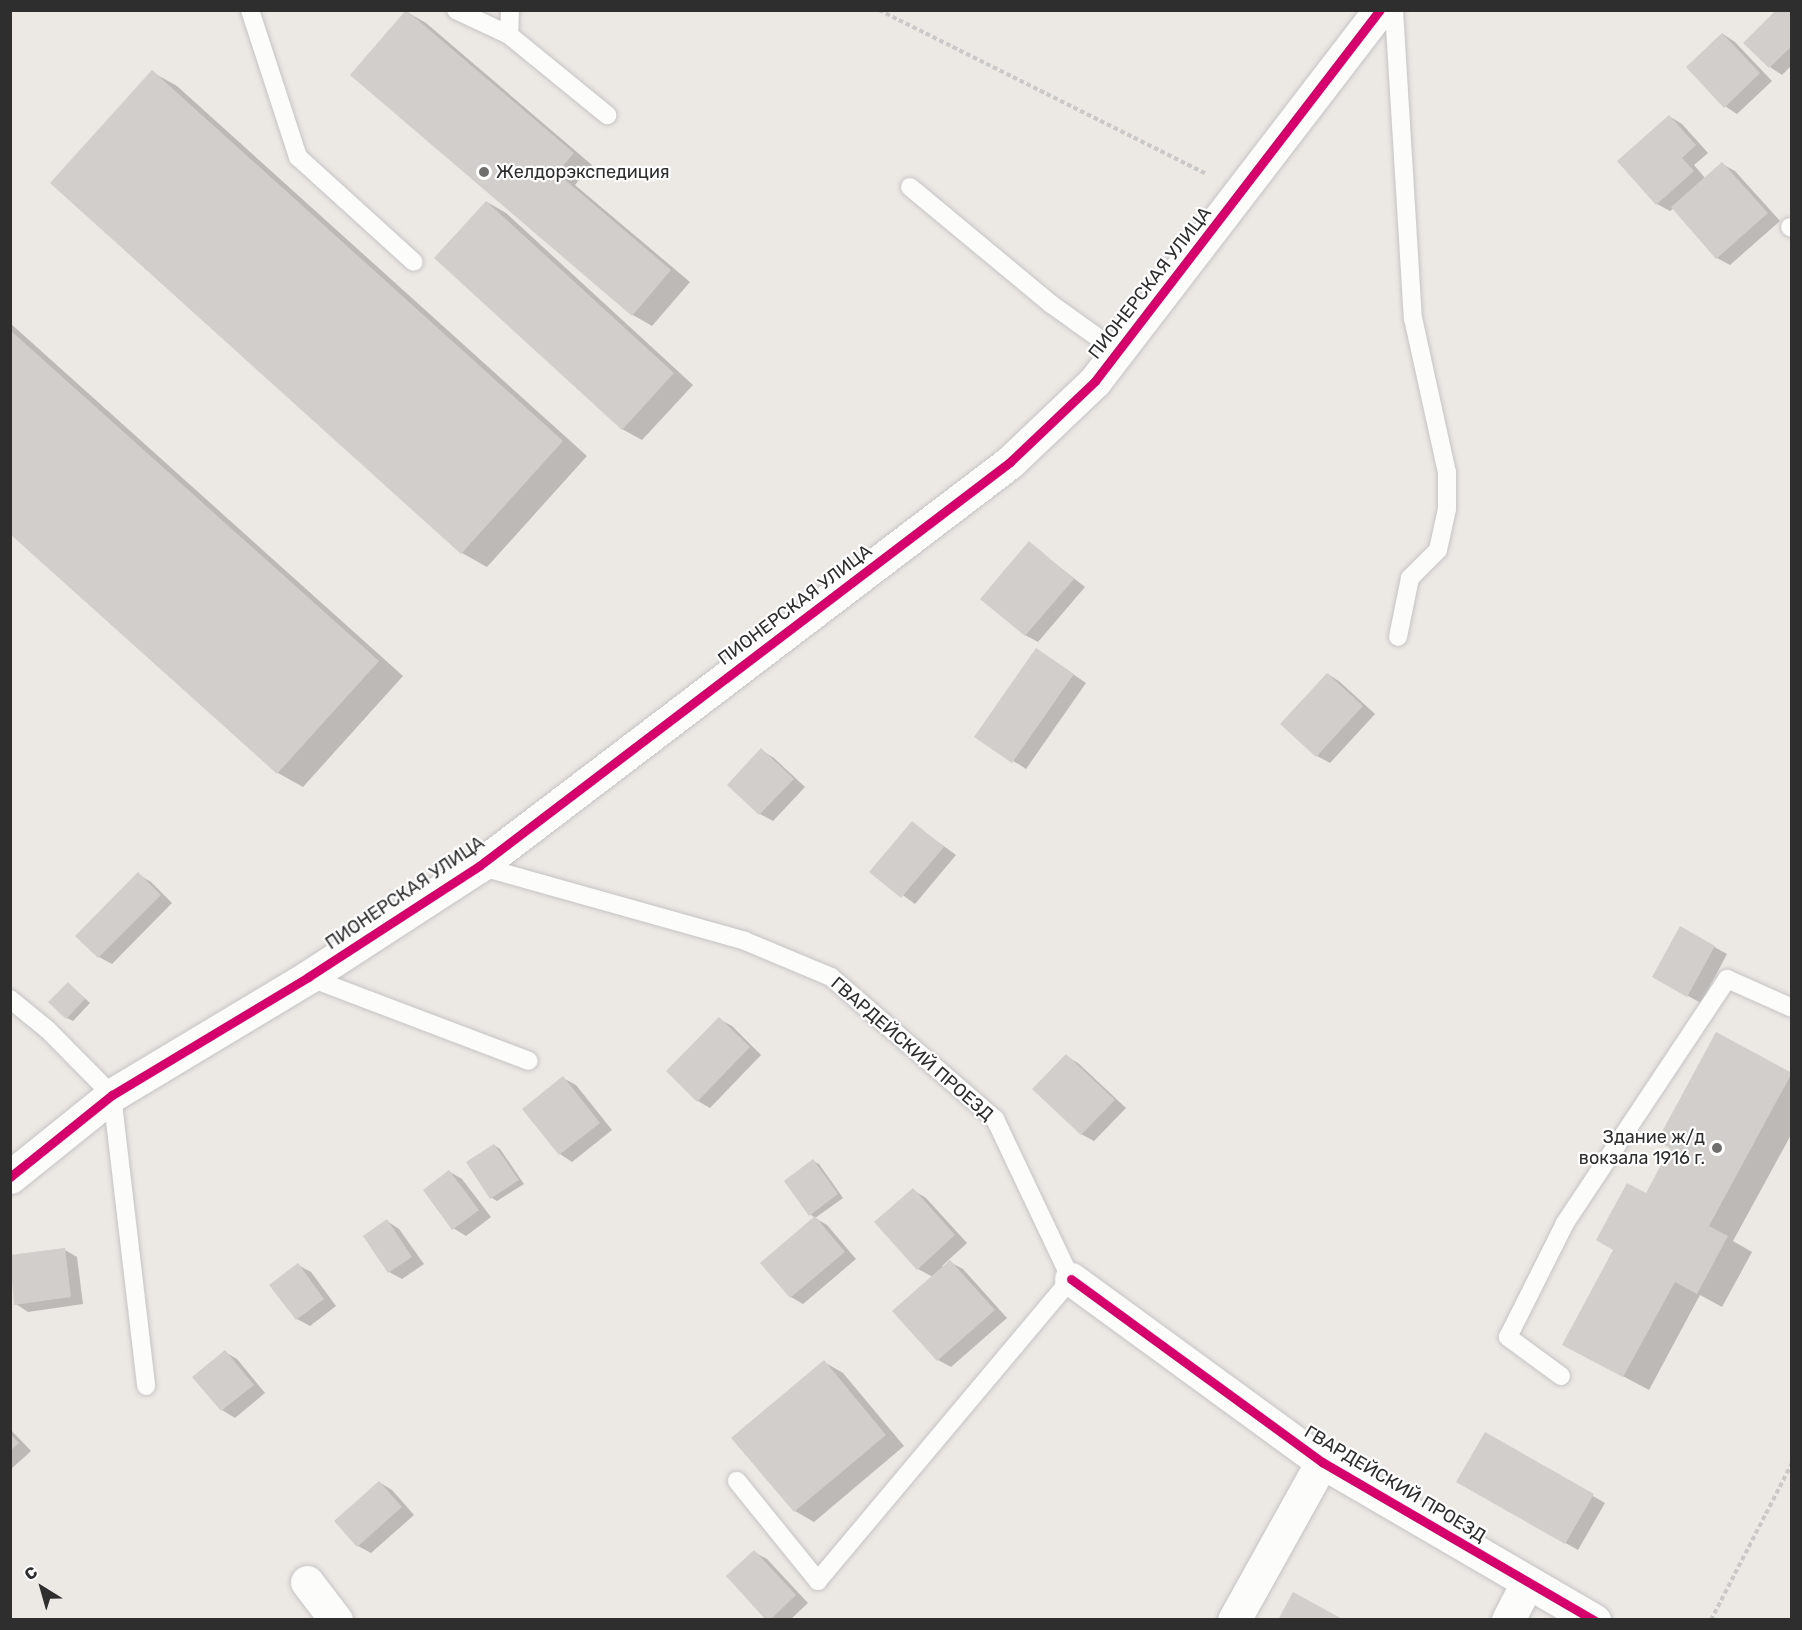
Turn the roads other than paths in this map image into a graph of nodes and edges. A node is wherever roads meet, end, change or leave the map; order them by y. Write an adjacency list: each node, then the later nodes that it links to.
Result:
1 (250, 10): 9 (lane)
2 (456, 10): 6 (lane)
3 (510, 10): 6 (lane)
4 (1380, 10): 10 (street, ПИОНЕРСКАЯ УЛИЦА)
5 (1394, 10): 11 (lane)
6 (509, 35): 7 (lane)
7 (607, 115)
8 (910, 187): 10 (lane)
9 (414, 262)
10 (1118, 352): 12 (street, ПИОНЕРСКАЯ УЛИЦА)
11 (1398, 637)
12 (479, 866): 13 (street, ПИОНЕРСКАЯ УЛИЦА); 19 (lane, ГВАРДЕЙСКИЙ ПРОЕЗД)
13 (308, 977): 16 (lane); 17 (street, ПИОНЕРСКАЯ УЛИЦА)
14 (10, 999): 17 (lane)
15 (1791, 1008): 20 (lane)
16 (529, 1061)
17 (112, 1095): 18 (street, ПИОНЕРСКАЯ УЛИЦА); 21 (lane)
18 (10, 1177)
19 (1071, 1279): 22 (street, ГВАРДЕЙСКИЙ ПРОЕЗД); 23 (lane)
20 (1562, 1376)
21 (146, 1386)
22 (1322, 1462): 25 (street, ГВАРДЕЙСКИЙ ПРОЕЗД); 27 (street)
23 (737, 1481)
24 (308, 1582): 26 (street)
25 (1527, 1583): 28 (street); 29 (street, ГВАРДЕЙСКИЙ ПРОЕЗД)
26 (336, 1620)
27 (1233, 1620)
28 (1508, 1620)
29 (1594, 1620)

